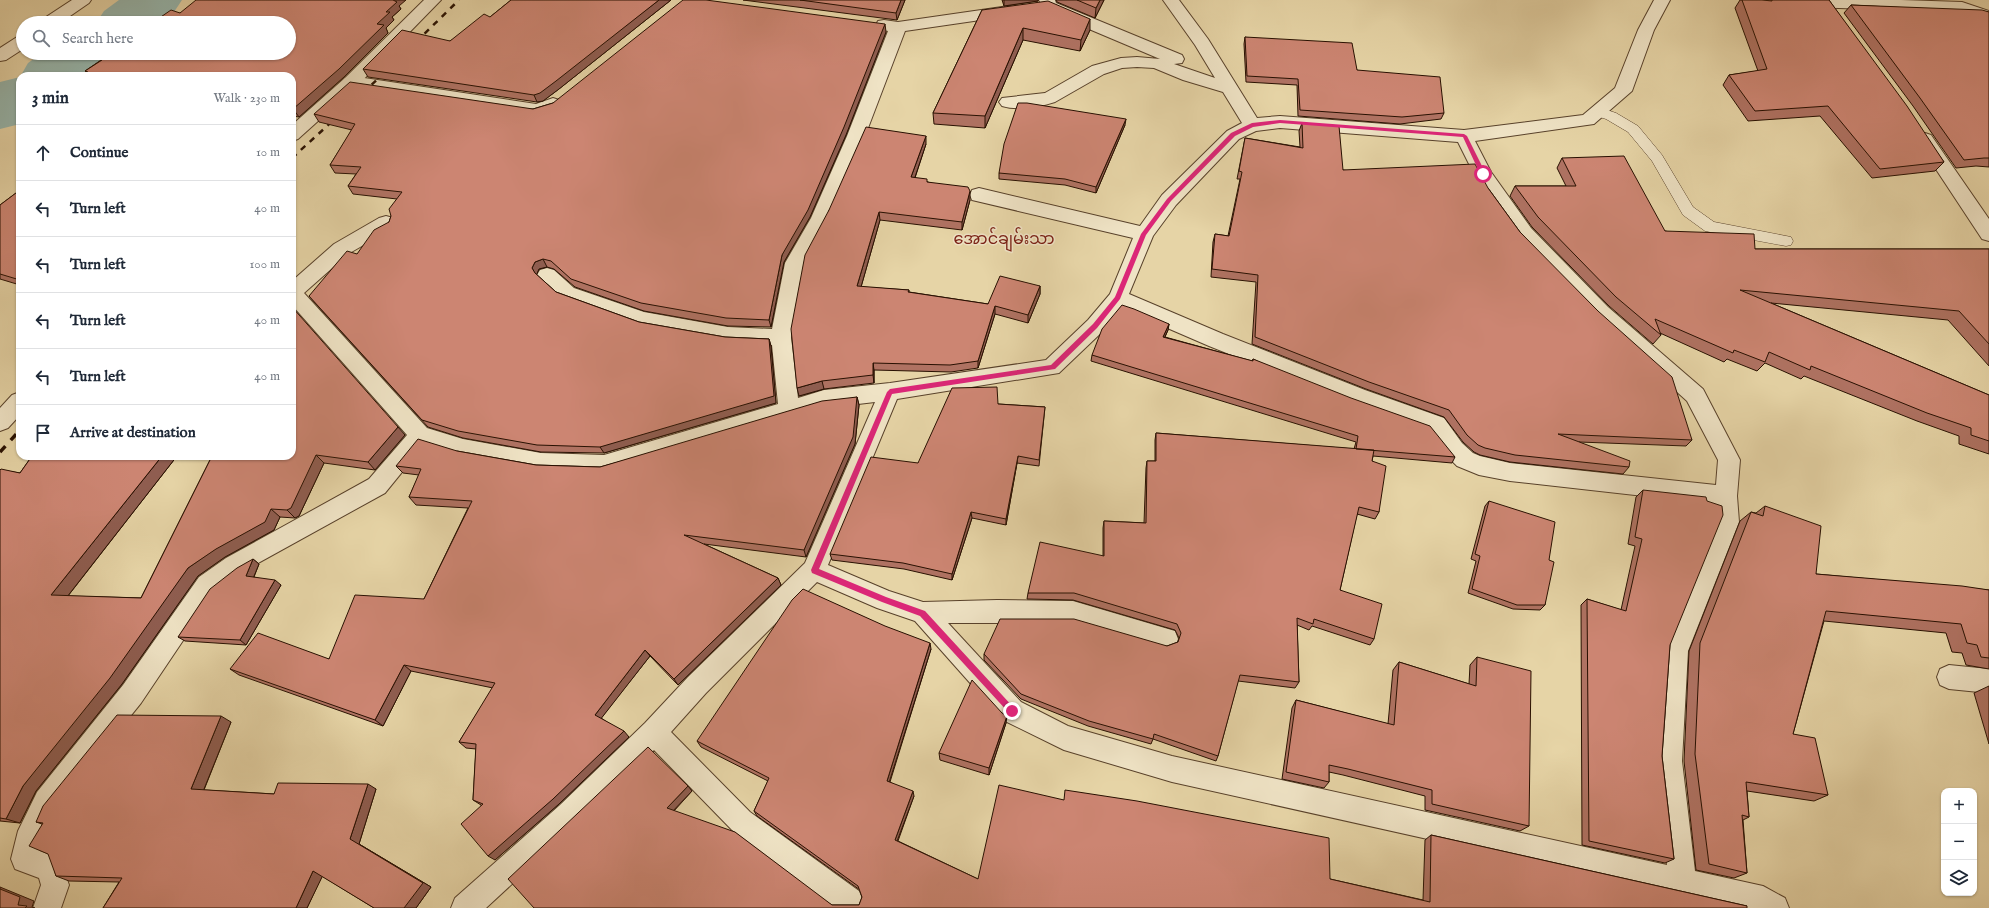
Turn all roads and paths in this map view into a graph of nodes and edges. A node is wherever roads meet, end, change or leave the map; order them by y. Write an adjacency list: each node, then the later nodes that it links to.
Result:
1 (83, 0): 7 (street)
2 (433, 0): 13 (street)
3 (1171, 0): 14 (street)
4 (1662, 0): 17 (street)
5 (1751, 0): 8 (street)
6 (1040, 6): 10 (street); 14 (street)
7 (59, 16)
8 (1989, 16)
9 (866, 23): 10 (street)
10 (898, 27): 31 (street)
11 (16, 46): 12 (street)
12 (0, 56)
13 (351, 82): 15 (street); 20 (street)
14 (1225, 83): 16 (street); 19 (street)
15 (566, 94)
16 (1008, 102)
17 (1598, 112): 21 (street); 26 (lane)
18 (1915, 124): 25 (street)
19 (1252, 125): 21 (street); 24 (street)
20 (296, 131)
21 (1464, 136): 37 (street)
22 (980, 195): 24 (street)
23 (386, 223): 28 (street)
24 (1144, 234): 30 (street)
25 (1989, 234)
26 (1786, 241)
27 (547, 275): 31 (street)
28 (296, 288)
29 (296, 296): 36 (street)
30 (1118, 298): 32 (street); 37 (street)
31 (781, 337): 34 (street)
32 (890, 392): 34 (street); 38 (street)
33 (16, 405): 35 (street)
34 (789, 409): 36 (street)
35 (0, 422)
36 (420, 435): 46 (street)
37 (1726, 496): 44 (street)
38 (814, 570): 39 (street); 43 (street)
39 (923, 613): 40 (street); 44 (street)
40 (1166, 639)
41 (1949, 677): 42 (street)
42 (1989, 681)
43 (654, 732): 45 (street); 47 (street)
44 (1683, 882): 48 (street)
45 (849, 902)
46 (47, 908)
47 (465, 908)
48 (1775, 908)

